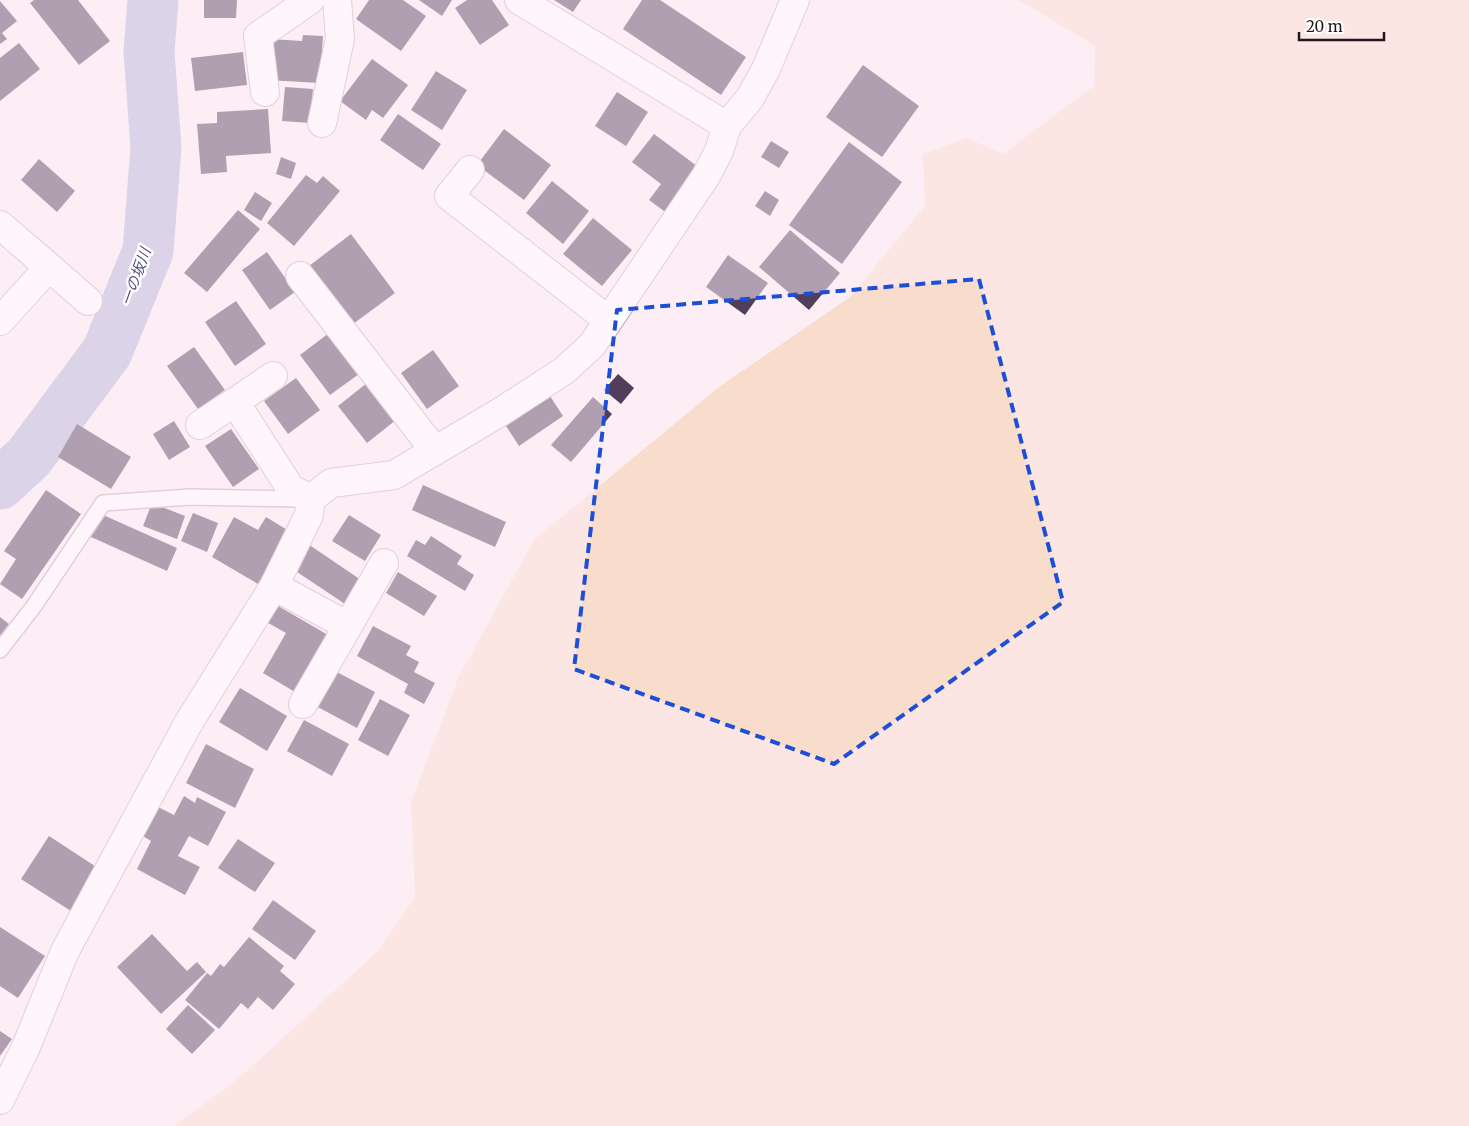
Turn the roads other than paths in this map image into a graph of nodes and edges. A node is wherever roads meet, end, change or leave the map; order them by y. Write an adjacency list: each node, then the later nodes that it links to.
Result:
1 (310, 0): 5 (street)
2 (337, 0): 6 (street)
3 (519, 0): 7 (street)
4 (796, 0): 7 (street)
5 (265, 92)
6 (322, 123)
7 (727, 126): 13 (street)
8 (470, 170): 13 (street)
9 (0, 225): 10 (street)
10 (48, 267): 12 (street); 14 (street)
11 (300, 276): 18 (street)
12 (88, 301)
13 (608, 320): 18 (street)
14 (0, 321)
15 (273, 376): 16 (street)
16 (234, 402): 17 (street); 19 (street)
17 (200, 425)
18 (435, 451): 19 (street)
19 (311, 499): 21 (street); 23 (lane)
20 (384, 563): 22 (street)
21 (274, 586): 22 (street); 25 (street)
22 (348, 626): 24 (street)
23 (0, 650)
24 (303, 704)
25 (0, 1100)

